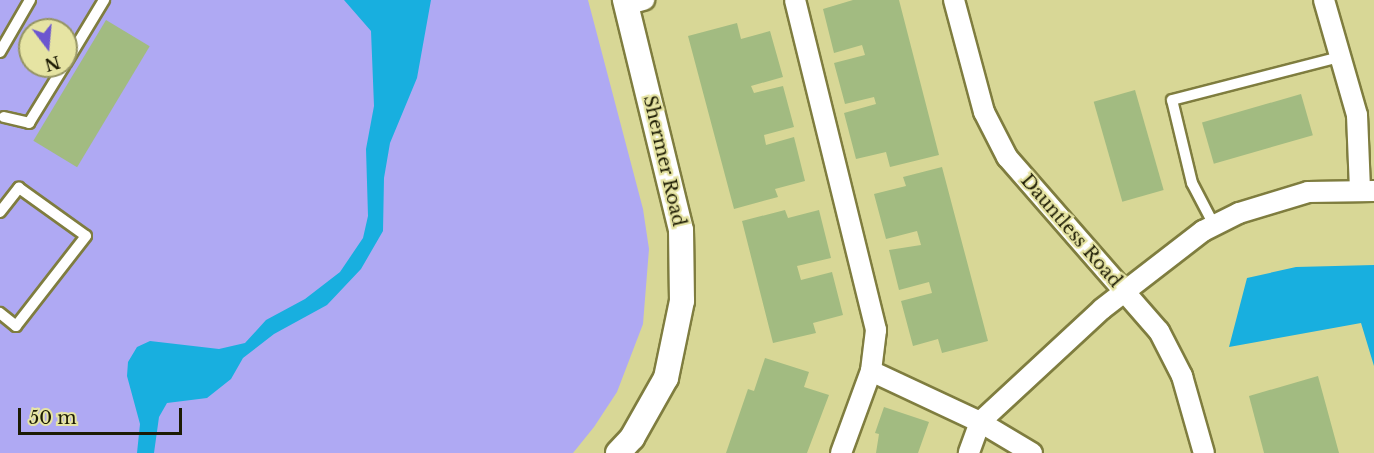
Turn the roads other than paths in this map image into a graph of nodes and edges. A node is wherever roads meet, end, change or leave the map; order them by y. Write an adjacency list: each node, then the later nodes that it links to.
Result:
1 (30, 0): 8 (lane)
2 (104, 0): 7 (lane)
3 (795, 0): 17 (street)
4 (954, 0): 15 (street, Dauntless Road)
5 (1324, 0): 9 (street)
6 (632, 2): 19 (street, Shermer Road)
7 (78, 43)
8 (0, 52)
9 (1340, 57): 12 (street); 14 (lane)
10 (56, 78): 11 (lane)
11 (1, 117)
12 (1367, 191): 14 (street)
13 (0, 212): 16 (lane)
14 (1214, 225): 15 (street)
15 (1124, 292): 18 (street); 23 (street, Dauntless Road)
16 (0, 313)
17 (871, 371): 18 (street); 20 (street)
18 (980, 422): 21 (street); 22 (street)
19 (618, 453)
20 (841, 453)
21 (969, 453)
22 (1032, 453)
23 (1204, 453)

